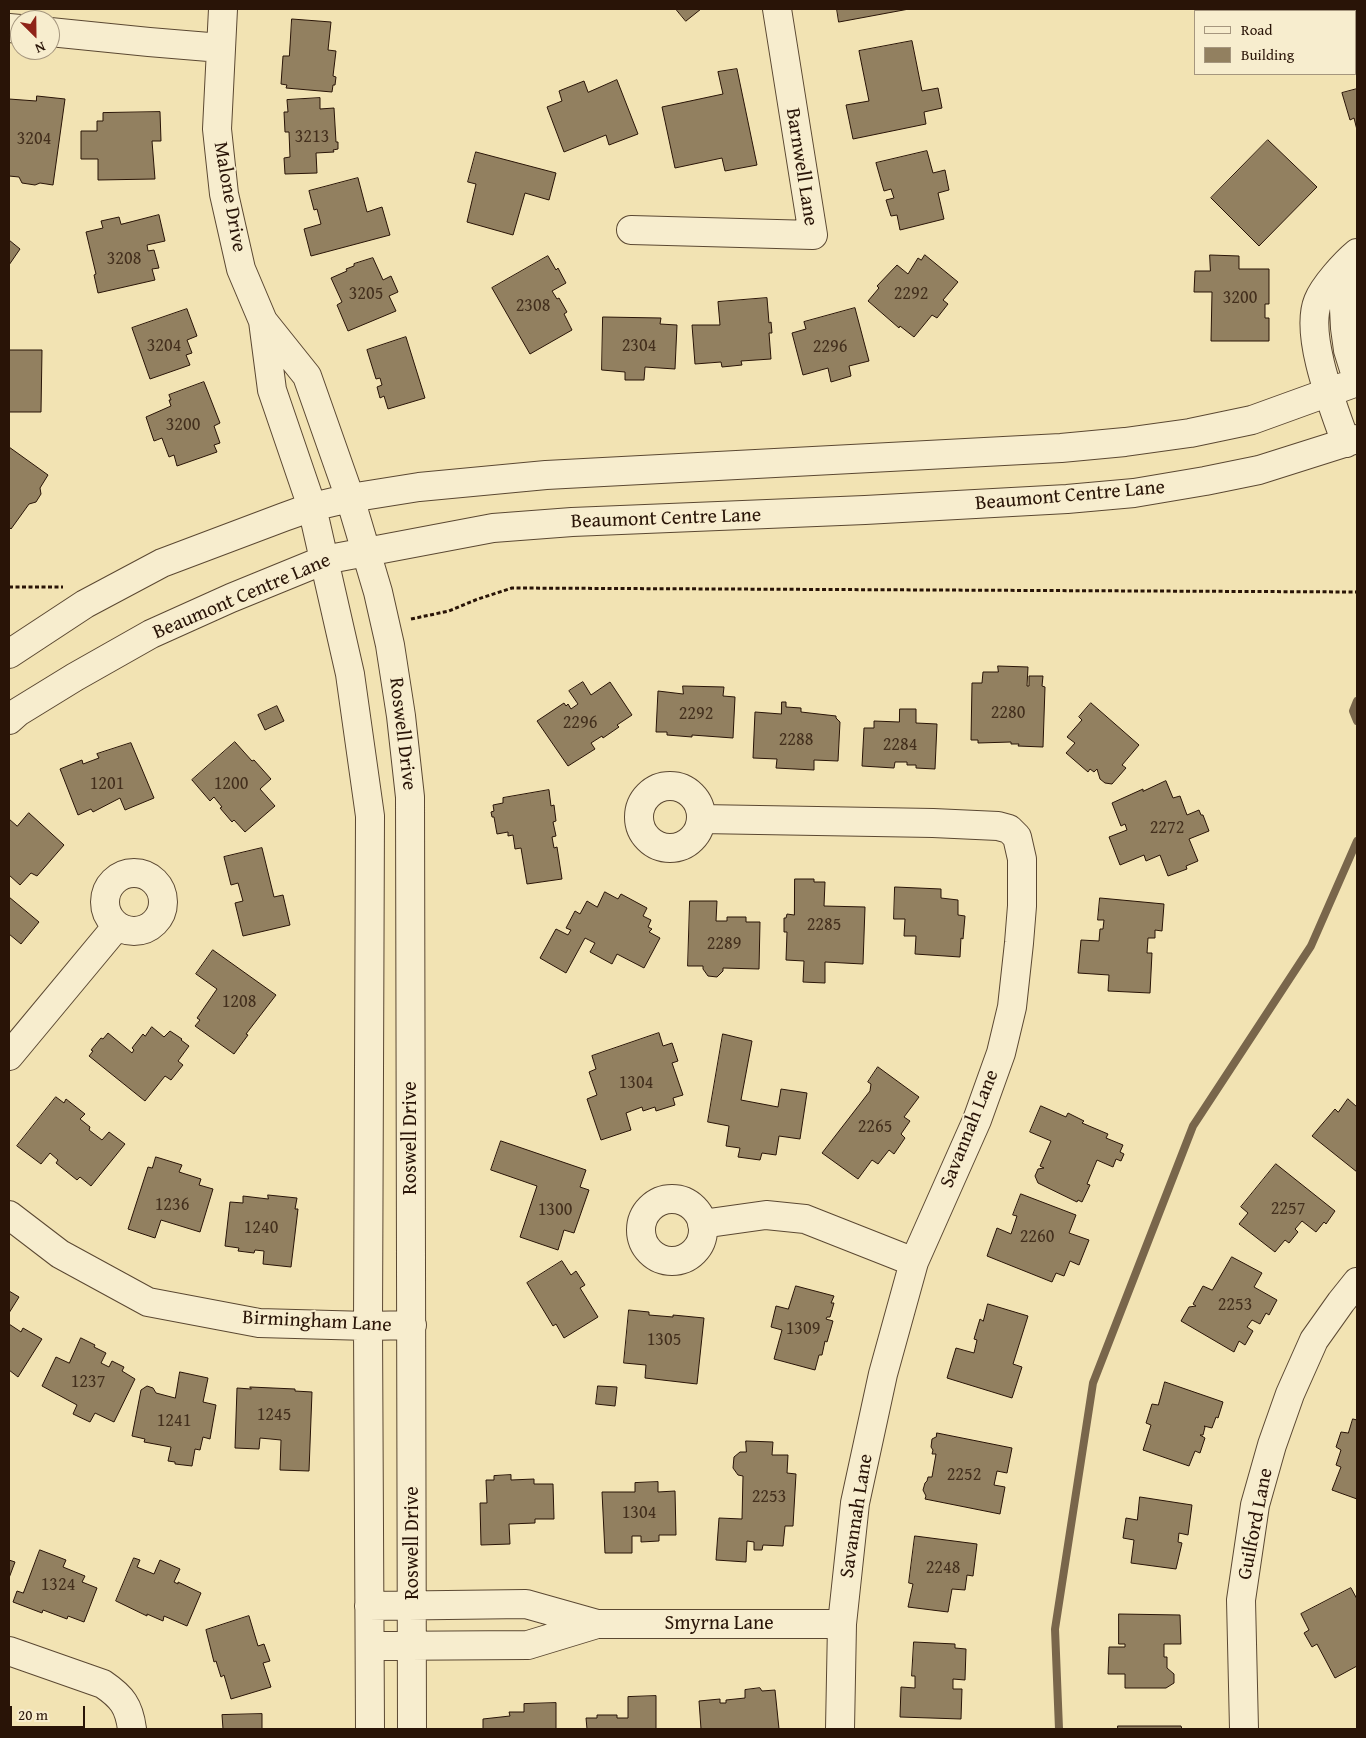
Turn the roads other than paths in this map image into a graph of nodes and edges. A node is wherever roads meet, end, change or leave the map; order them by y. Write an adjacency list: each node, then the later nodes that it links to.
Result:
1 (223, 9): 4 (street, Malone Drive)
2 (777, 9): 5 (street, Barnwell Lane)
3 (60, 33): 4 (street)
4 (221, 48): 7 (street, Malone Drive)
5 (631, 230)
6 (1350, 261): 8 (street); 9 (street)
7 (264, 322): 11 (street, Malone Drive); 12 (street, Malone Drive)
8 (1357, 381): 9 (street)
9 (1328, 393): 10 (street); 11 (street)
10 (1352, 441): 13 (street, Beaumont Centre Lane)
11 (350, 498): 12 (street); 13 (street, Malone Drive)
12 (312, 508): 14 (street, Malone Drive); 15 (street)
13 (366, 552): 14 (street, Beaumont Centre Lane); 24 (street, Roswell Drive)
14 (324, 560): 16 (street, Beaumont Centre Lane); 25 (street)
15 (9, 654)
16 (9, 720)
17 (701, 819): 22 (street, Savannah Lane)
18 (117, 926): 19 (street)
19 (9, 1056)
20 (9, 1215): 25 (street, Birmingham Lane)
21 (702, 1224): 22 (street)
22 (914, 1262): 29 (street, Savannah Lane)
23 (1357, 1282): 37 (street, Guilford Lane)
24 (412, 1325): 25 (street, Birmingham Lane); 26 (street, Roswell Drive)
25 (368, 1326): 27 (street)
26 (413, 1605): 27 (street, Smyrna Lane); 28 (street, Smyrna Lane); 31 (street, Roswell Drive)
27 (369, 1606): 30 (street)
28 (597, 1624): 29 (street, Smyrna Lane); 31 (street, Smyrna Lane)
29 (842, 1624): 36 (street, Savannah Lane)
30 (370, 1646): 31 (street, Smyrna Lane); 34 (street)
31 (412, 1646): 35 (street, Roswell Drive)
32 (9, 1651): 33 (street)
33 (132, 1729)
34 (370, 1729)
35 (412, 1729)
36 (840, 1729)
37 (1244, 1729)

